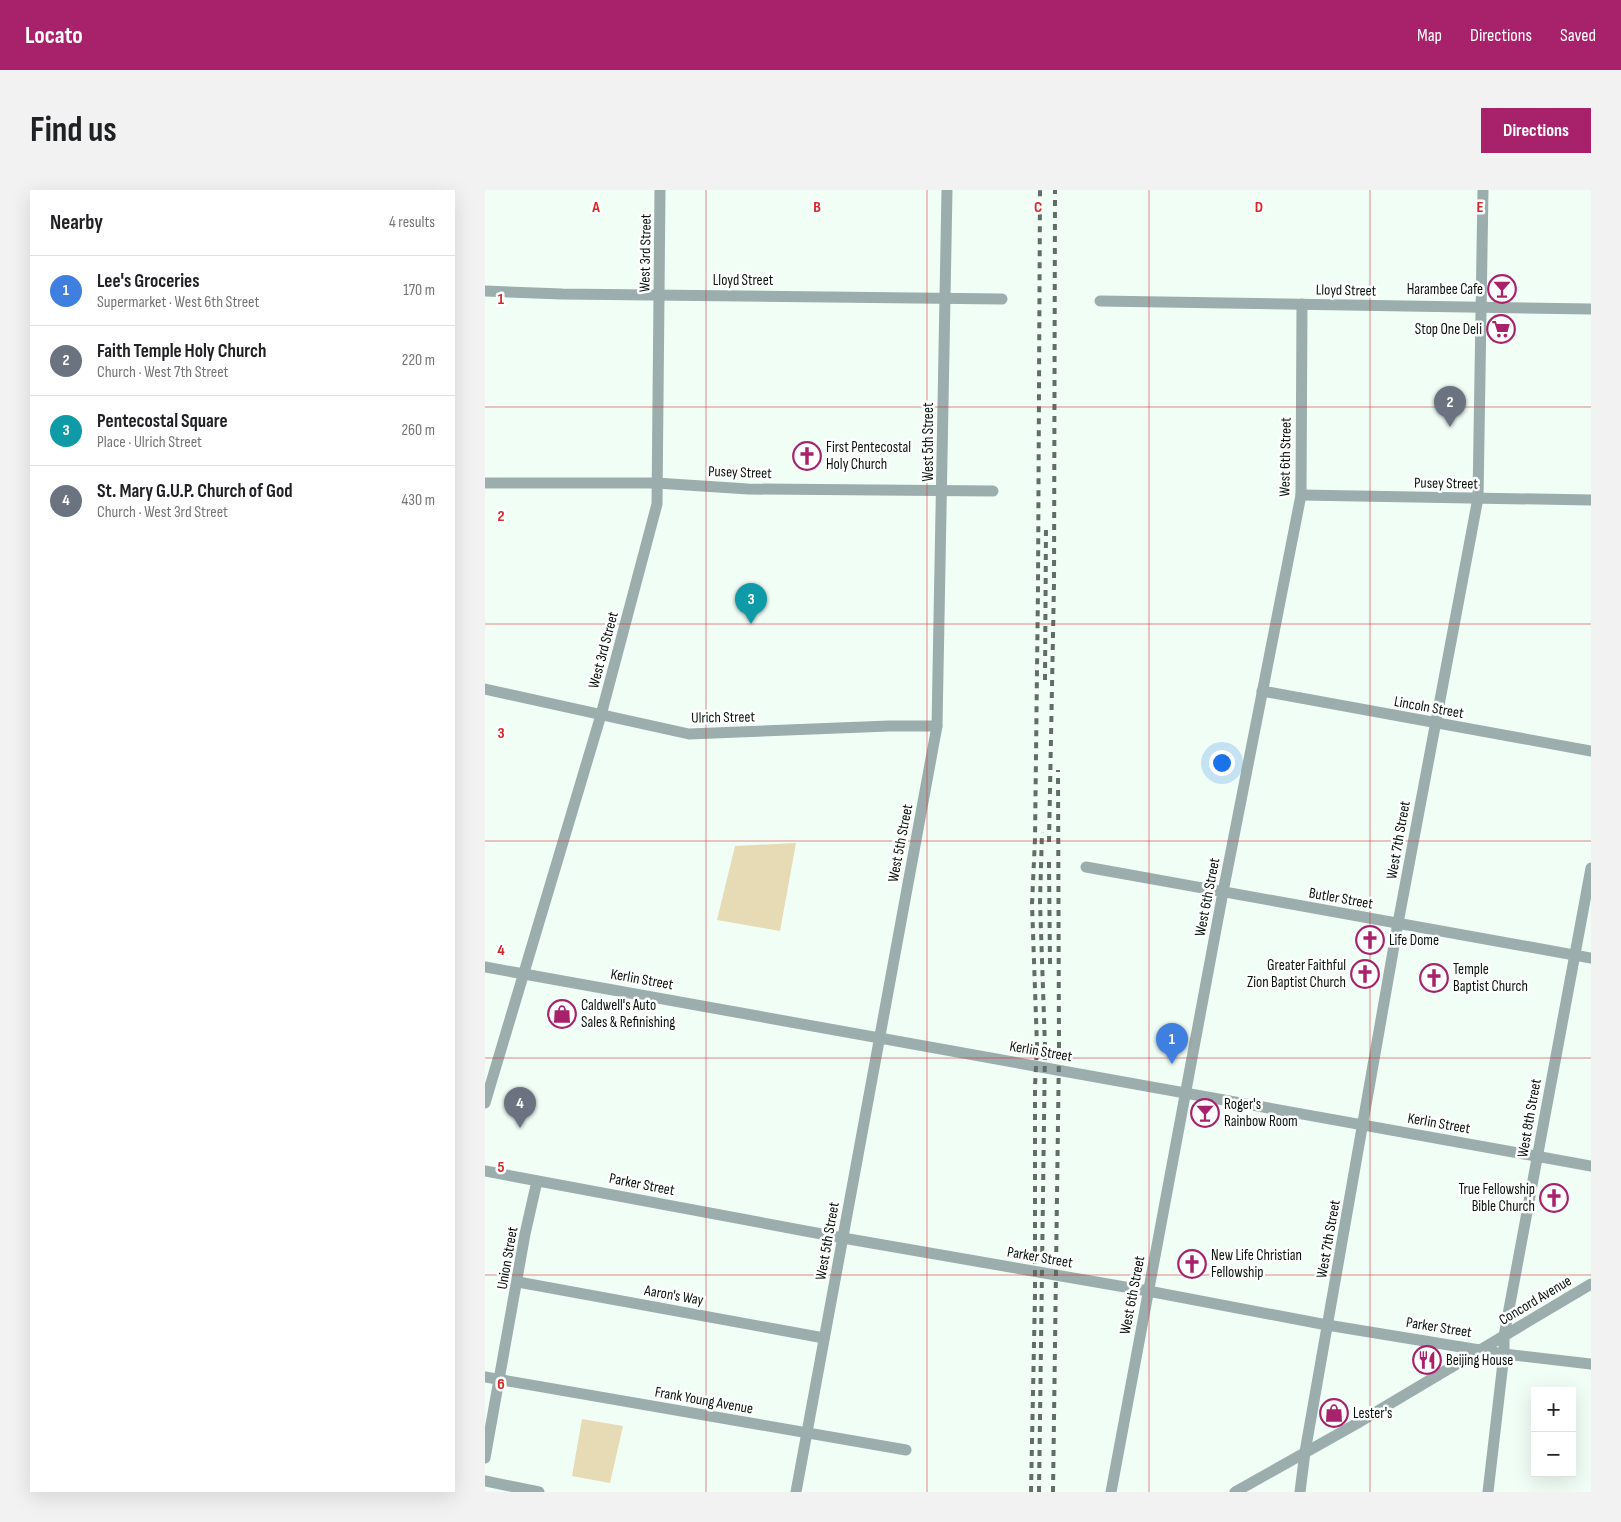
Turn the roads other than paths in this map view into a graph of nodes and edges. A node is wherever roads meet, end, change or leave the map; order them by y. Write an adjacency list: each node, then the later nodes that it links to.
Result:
1 (660, 190): 5 (street, West 3rd Street)
2 (947, 190): 6 (street, West 5th Street)
3 (1483, 190): 10 (street, West 7th Street)
4 (485, 291): 5 (street, Lloyd Street)
5 (659, 295): 6 (street, Lloyd Street); 13 (street, West 3rd Street)
6 (944, 297): 7 (street, Lloyd Street); 15 (street, West 5th Street)
7 (1002, 299)
8 (1100, 301): 9 (street, Lloyd Street)
9 (1302, 304): 10 (street, Lloyd Street); 16 (street, West 6th Street)
10 (1481, 307): 11 (street, Lloyd Street); 17 (street, West 7th Street)
11 (1591, 309)
12 (485, 483): 13 (street, Pusey Street)
13 (656, 483): 15 (street, Pusey Street); 21 (street, West 3rd Street)
14 (993, 491): 15 (street, Pusey Street)
15 (943, 492): 23 (street, West 5th Street)
16 (1301, 495): 17 (street, Pusey Street); 20 (street, West 6th Street)
17 (1478, 498): 18 (street, Pusey Street); 22 (street, West 7th Street)
18 (1591, 500)
19 (485, 689): 21 (street, Ulrich Street)
20 (1262, 691): 22 (street, Lincoln Street); 27 (street, West 6th Street)
21 (601, 715): 23 (street, Ulrich Street); 32 (street, West 3rd Street)
22 (1435, 723): 24 (street, Lincoln Street); 28 (street, West 7th Street)
23 (937, 726): 33 (street, West 5th Street)
24 (1591, 751)
25 (1086, 867): 27 (street, Butler Street)
26 (1591, 868): 29 (street, West 8th Street)
27 (1223, 892): 28 (street, Butler Street); 34 (street, West 6th Street)
28 (1398, 923): 29 (street, Butler Street); 36 (street, West 7th Street)
29 (1575, 955): 30 (street, Butler Street); 37 (street, West 8th Street)
30 (1591, 958)
31 (485, 966): 32 (street, Kerlin Street)
32 (524, 973): 33 (street, Kerlin Street); 35 (street, West 3rd Street)
33 (880, 1037): 34 (street, Kerlin Street); 41 (street, West 5th Street)
34 (1186, 1092): 36 (street, Kerlin Street); 44 (street, West 6th Street)
35 (485, 1103)
36 (1363, 1124): 37 (street, Kerlin Street); 45 (street, West 7th Street)
37 (1538, 1156): 38 (street, Kerlin Street); 46 (street, West 8th Street)
38 (1591, 1166)
39 (485, 1171): 40 (street, Parker Street)
40 (537, 1181): 41 (street, Parker Street); 42 (street, Union Street)
41 (843, 1238): 44 (street, Parker Street); 47 (street, West 5th Street)
42 (518, 1282): 47 (street, Aaron's Way); 52 (street, Union Street)
43 (1591, 1284): 46 (street, Concord Avenue)
44 (1148, 1291): 45 (street, Parker Street); 60 (street, West 6th Street)
45 (1327, 1325): 48 (street, Parker Street); 55 (street, West 7th Street)
46 (1503, 1336): 48 (street, Concord Avenue); 49 (street, West 8th Street)
47 (824, 1338): 53 (street, West 5th Street)
48 (1482, 1349): 49 (street, Parker Street); 55 (street, Concord Avenue)
49 (1504, 1354): 50 (street, Parker Street); 63 (street, West 8th Street)
50 (1591, 1364)
51 (485, 1377): 52 (street, Frank Young Avenue)
52 (498, 1379): 53 (street, Frank Young Avenue); 56 (street, Union Street)
53 (807, 1434): 54 (street, Frank Young Avenue); 59 (street, West 5th Street)
54 (906, 1450)
55 (1305, 1452): 61 (street, Concord Avenue); 62 (street, West 7th Street)
56 (485, 1458)
57 (485, 1481): 58 (street)
58 (539, 1492)
59 (796, 1492)
60 (1111, 1492)
61 (1235, 1492)
62 (1300, 1492)
63 (1488, 1492)

